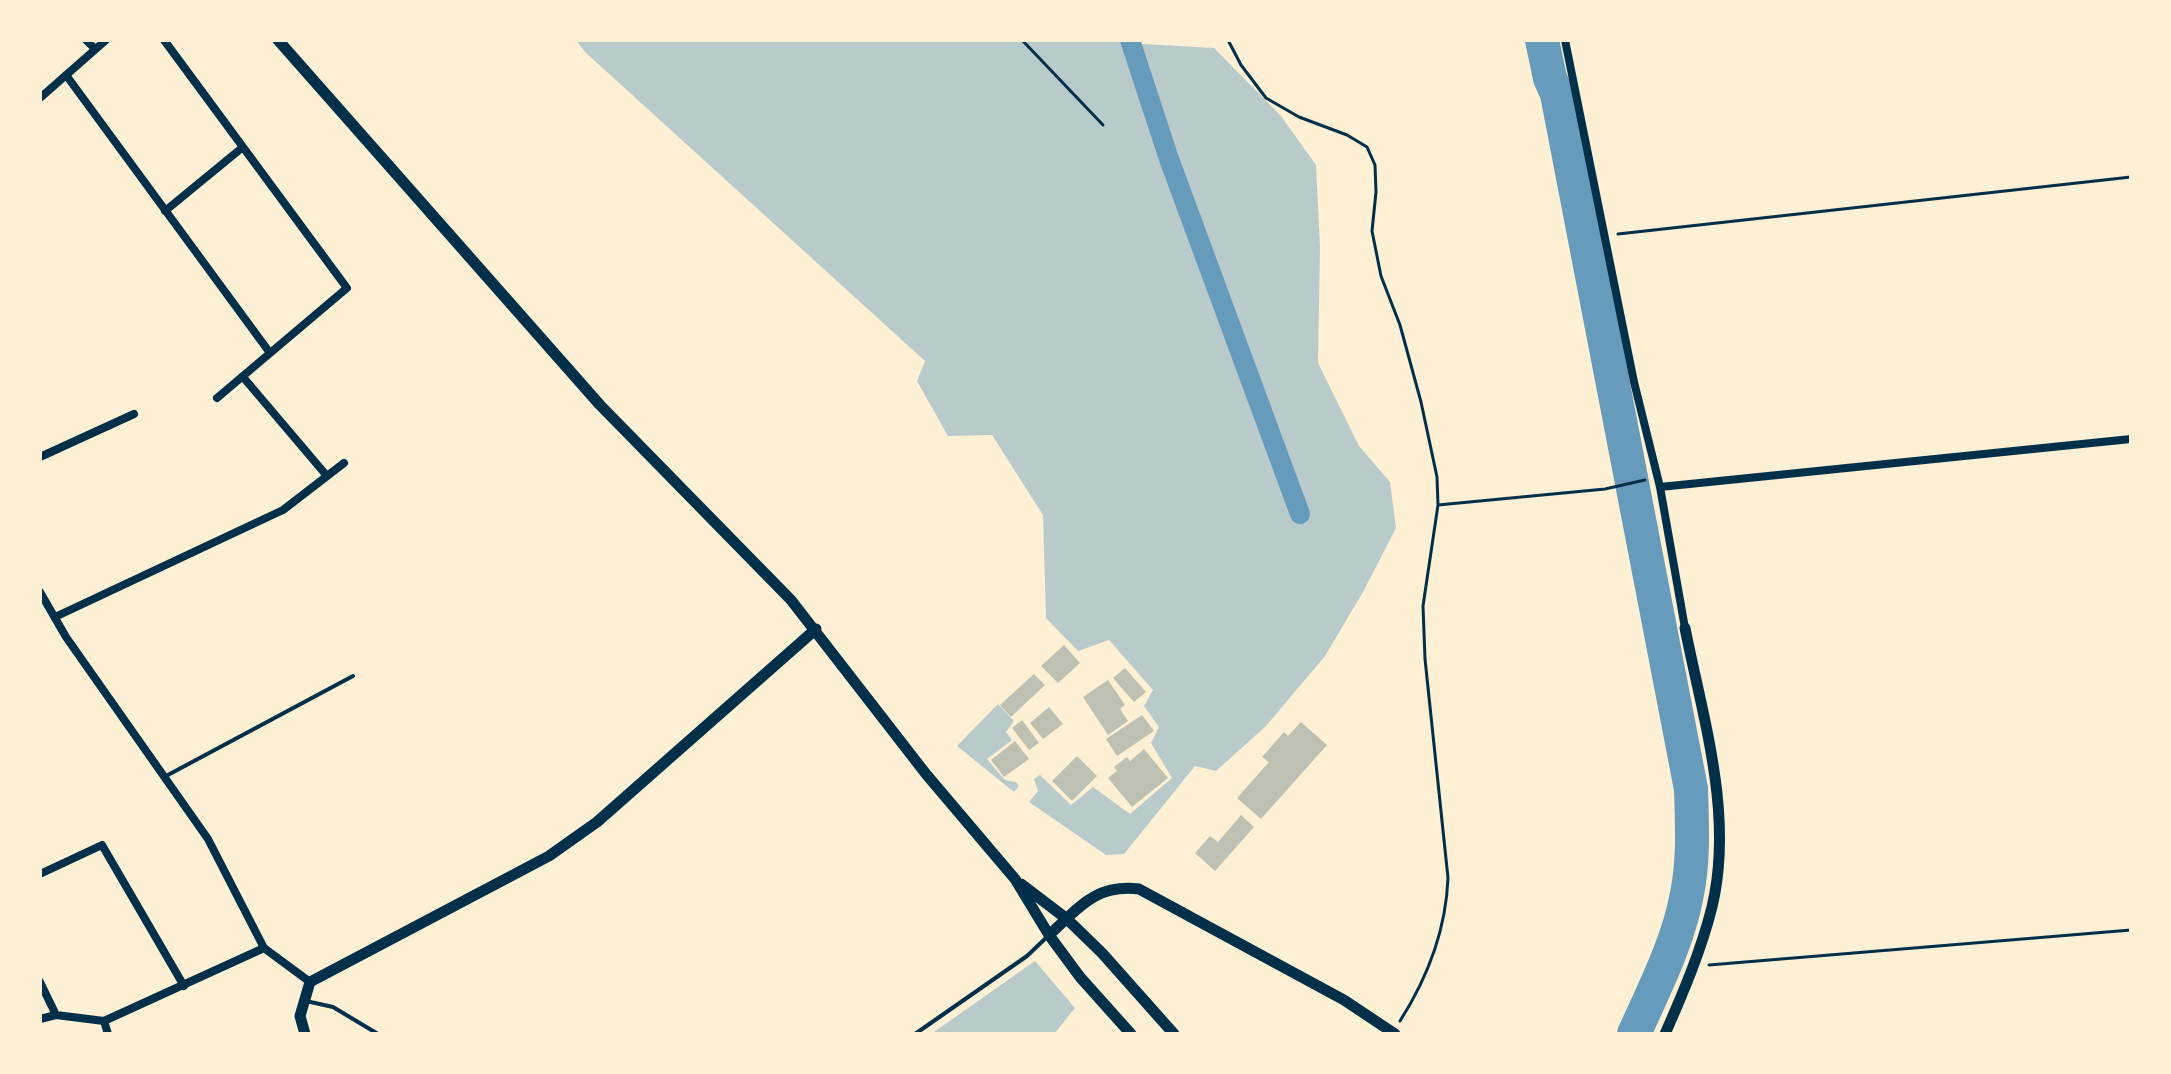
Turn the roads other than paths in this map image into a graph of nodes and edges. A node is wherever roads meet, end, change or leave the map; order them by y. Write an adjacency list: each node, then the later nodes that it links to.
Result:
1 (86, 40): 6 (street)
2 (106, 40): 6 (street)
3 (164, 40): 9 (street)
4 (278, 40): 23 (street)
5 (1565, 40): 19 (street)
6 (95, 49): 7 (street)
7 (66, 75): 8 (street); 10 (street)
8 (40, 98)
9 (243, 147): 10 (street); 11 (street)
10 (165, 211): 11 (street)
11 (270, 353): 12 (street)
12 (243, 377): 13 (street); 18 (street)
13 (217, 398)
14 (134, 414): 16 (street)
15 (2131, 439): 19 (street)
16 (40, 457)
17 (344, 463): 18 (street)
18 (327, 476): 21 (street)
19 (1660, 487): 22 (street)
20 (40, 592): 21 (street)
21 (55, 617): 25 (street)
22 (1685, 628): 45 (street)
23 (816, 629): 27 (street); 32 (street)
24 (353, 676): 25 (lane)
25 (166, 776): 30 (street)
26 (40, 874): 33 (street)
27 (1015, 879): 28 (street); 29 (street)
28 (1067, 919): 29 (street); 38 (street); 44 (street)
29 (1049, 935): 42 (lane); 43 (street)
30 (264, 948): 32 (street); 33 (street)
31 (40, 982): 35 (street)
32 (310, 982): 34 (street)
33 (184, 986): 37 (street)
34 (304, 1000): 40 (street); 41 (lane)
35 (56, 1015): 36 (street); 37 (street)
36 (40, 1019)
37 (104, 1021): 39 (street)
38 (1394, 1033)
39 (108, 1034)
40 (305, 1034)
41 (378, 1034)
42 (915, 1034)
43 (1131, 1034)
44 (1174, 1034)
45 (1665, 1034)

